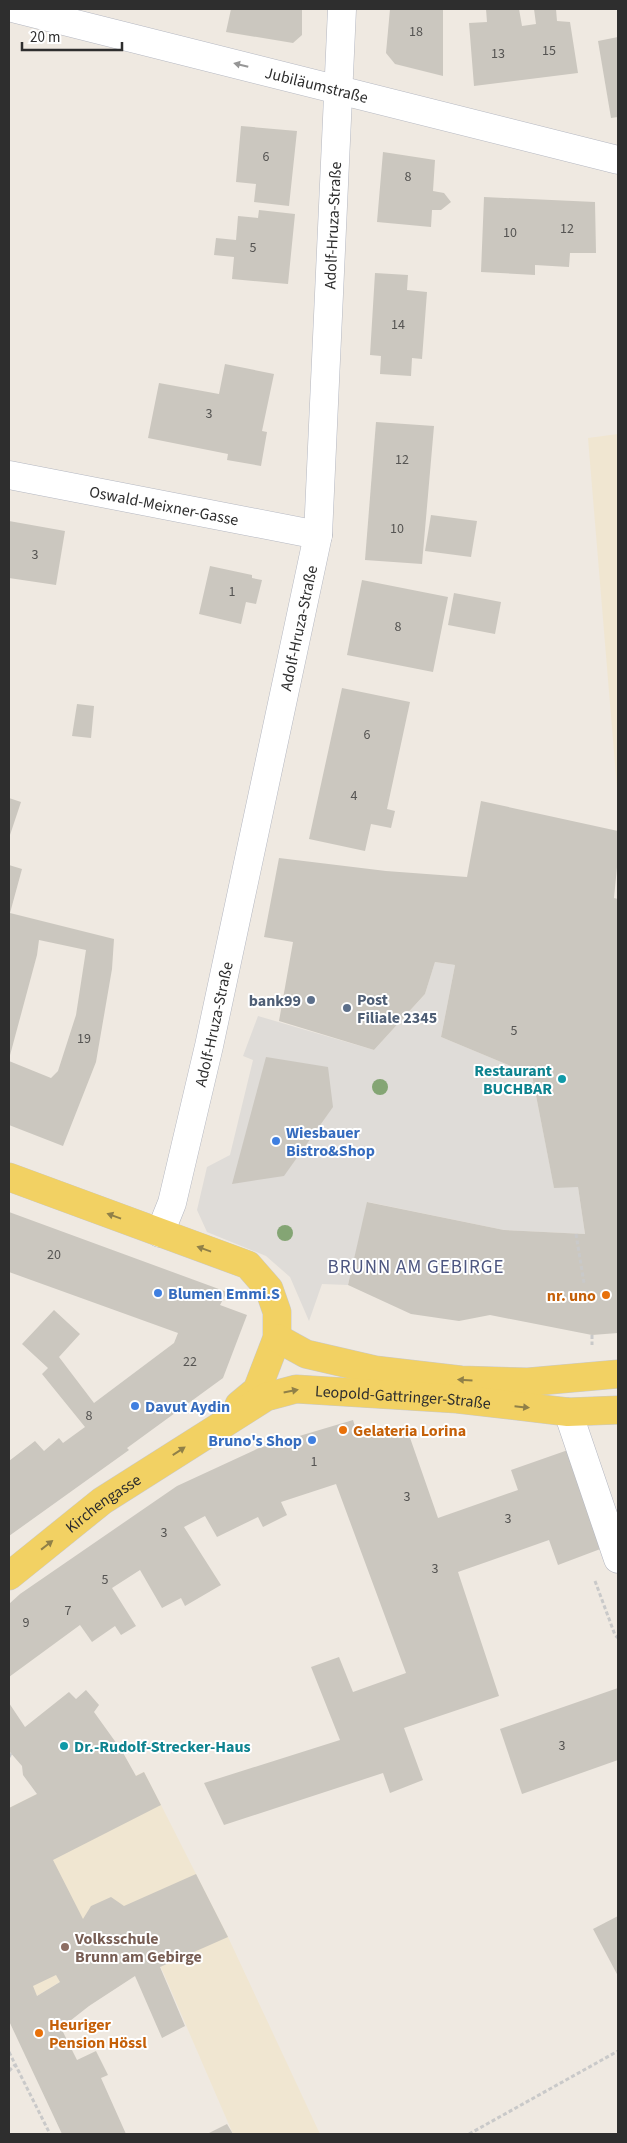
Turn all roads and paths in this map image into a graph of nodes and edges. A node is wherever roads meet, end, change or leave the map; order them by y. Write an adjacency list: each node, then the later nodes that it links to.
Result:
1 (16, 9): 3 (street, Jubiläumstraße, one-way to 1)
2 (342, 9): 3 (street, Adolf-Hruza-Straße)
3 (339, 89): 4 (street, Jubiläumstraße); 6 (street, Adolf-Hruza-Straße)
4 (618, 160)
5 (9, 475): 6 (street, Oswald-Meixner-Gasse)
6 (318, 535): 8 (street, Adolf-Hruza-Straße)
7 (9, 1177): 8 (main road, one-way to 7)
8 (160, 1233): 11 (main road, one-way to 8)
9 (576, 1234): 10 (path)
10 (584, 1283)
11 (277, 1338): 12 (main road, Leopold-Gattringer-Straße, one-way to 11); 15 (main road)
12 (618, 1374)
13 (618, 1410): 14 (main road, Leopold-Gattringer-Straße)
14 (568, 1412): 15 (main road, Leopold-Gattringer-Straße, one-way to 14); 16 (street)
15 (202, 1437): 18 (main road, Kirchengasse, one-way to 15)
16 (618, 1559)
17 (592, 1573): 19 (path)
18 (9, 1576)
19 (618, 1638)
20 (618, 2051): 25 (path)
21 (9, 2052): 22 (path)
22 (16, 2065): 23 (path); 24 (path)
23 (9, 2072)
24 (50, 2134)
25 (469, 2134)

